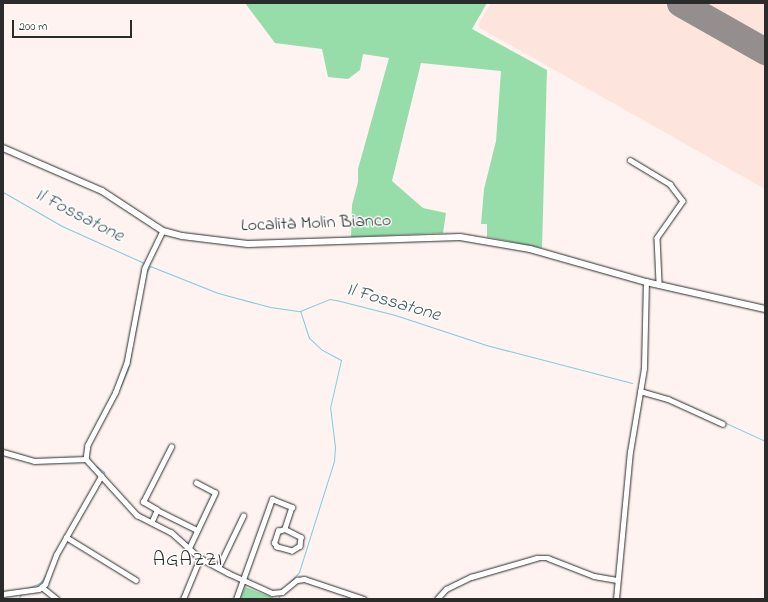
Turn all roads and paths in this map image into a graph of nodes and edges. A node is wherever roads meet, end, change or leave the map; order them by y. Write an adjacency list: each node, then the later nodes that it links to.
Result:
1 (3, 148): 3 (street, Località Molin Bianco)
2 (630, 160): 5 (street)
3 (163, 230): 4 (street, Località Molin Bianco); 11 (street)
4 (646, 282): 5 (street, Località Molin Bianco); 7 (street)
5 (659, 282): 6 (street, Località Molin Bianco)
6 (765, 309)
7 (640, 391): 8 (street); 25 (street)
8 (723, 424)
9 (171, 447): 14 (street)
10 (3, 452): 11 (street)
11 (86, 459): 12 (street)
12 (101, 476): 16 (street); 19 (street)
13 (196, 483): 18 (street)
14 (157, 510): 16 (street); 18 (street)
15 (243, 516): 22 (street)
16 (152, 522): 20 (street)
17 (285, 529): 17 (street); 24 (street)
18 (198, 530): 20 (street)
19 (66, 537): 23 (street); 26 (street)
20 (189, 548): 21 (street)
21 (200, 558): 22 (street); 29 (street)
22 (218, 568): 24 (street)
23 (136, 580)
24 (244, 580): 30 (street); 31 (street)
25 (617, 580): 32 (street); 33 (street)
26 (42, 587): 27 (street); 28 (street)
27 (3, 594)
28 (56, 599)
29 (183, 599)
30 (236, 599)
31 (364, 599)
32 (437, 599)
33 (616, 599)

